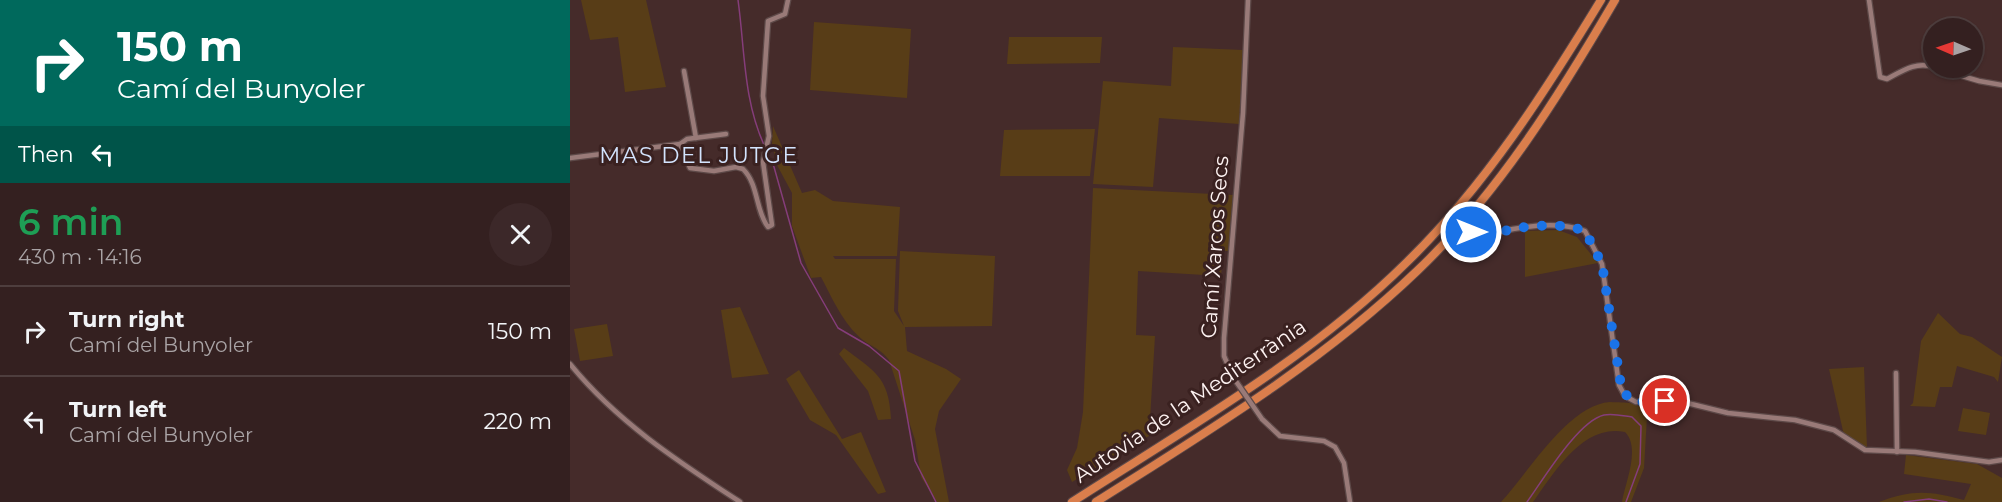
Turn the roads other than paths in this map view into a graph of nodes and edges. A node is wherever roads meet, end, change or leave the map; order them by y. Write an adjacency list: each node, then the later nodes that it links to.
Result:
1 (788, 0): 12 (street)
2 (1248, 0): 22 (street, Camí Xarcos Secs, bridge)
3 (1601, 0): 20 (highway, Autovia de la Mediterrània)
4 (1615, 0): 21 (highway, Autovia de la Mediterrània)
5 (1869, 0): 6 (street)
6 (1923, 65)
7 (684, 71): 11 (street)
8 (1969, 78): 9 (street)
9 (2002, 85)
10 (726, 134): 11 (street)
11 (696, 138): 12 (street)
12 (681, 144): 13 (street)
13 (570, 158)
14 (1471, 232): 17 (street)
15 (570, 364): 19 (street)
16 (1896, 373): 17 (street)
17 (1898, 452): 18 (street)
18 (2002, 460)
19 (740, 502)
20 (1072, 502)
21 (1096, 502)
22 (1350, 502)

